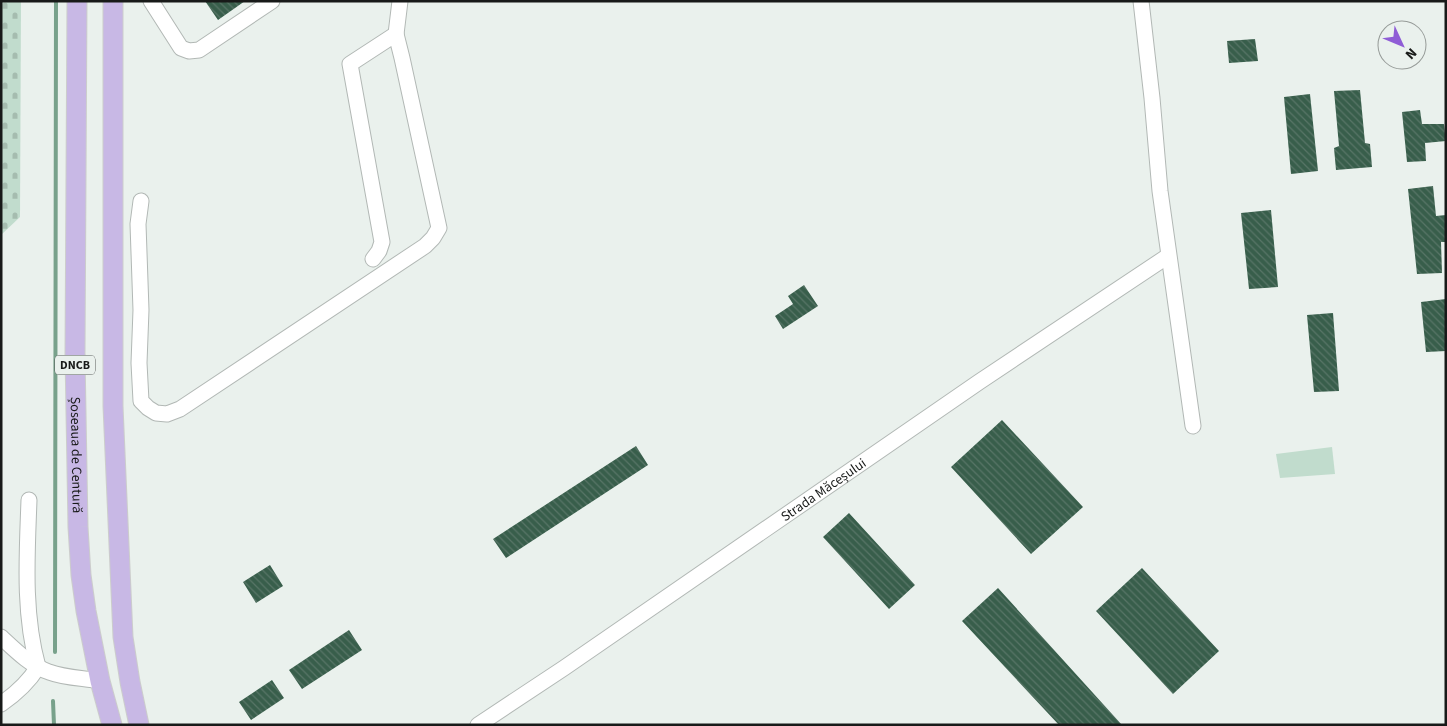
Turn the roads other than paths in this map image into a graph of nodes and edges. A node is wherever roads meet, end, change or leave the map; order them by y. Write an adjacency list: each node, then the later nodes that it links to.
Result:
1 (76, 1): 15 (main road, Șoseaua de Centură / DNCB)
2 (113, 1): 18 (main road, DNCB)
3 (151, 1): 4 (street)
4 (272, 1)
5 (400, 1): 7 (street)
6 (1141, 1): 9 (street)
7 (396, 34): 8 (street); 10 (street)
8 (141, 201)
9 (1168, 256): 11 (street); 19 (street, Strada Măceșului)
10 (373, 259)
11 (1193, 426)
12 (29, 500): 14 (street)
13 (1, 637): 14 (street)
14 (38, 667): 15 (street); 16 (street)
15 (100, 681): 17 (main road, Șoseaua de Centură / DNCB)
16 (1, 704)
17 (112, 725)
18 (139, 725)
19 (478, 725)

